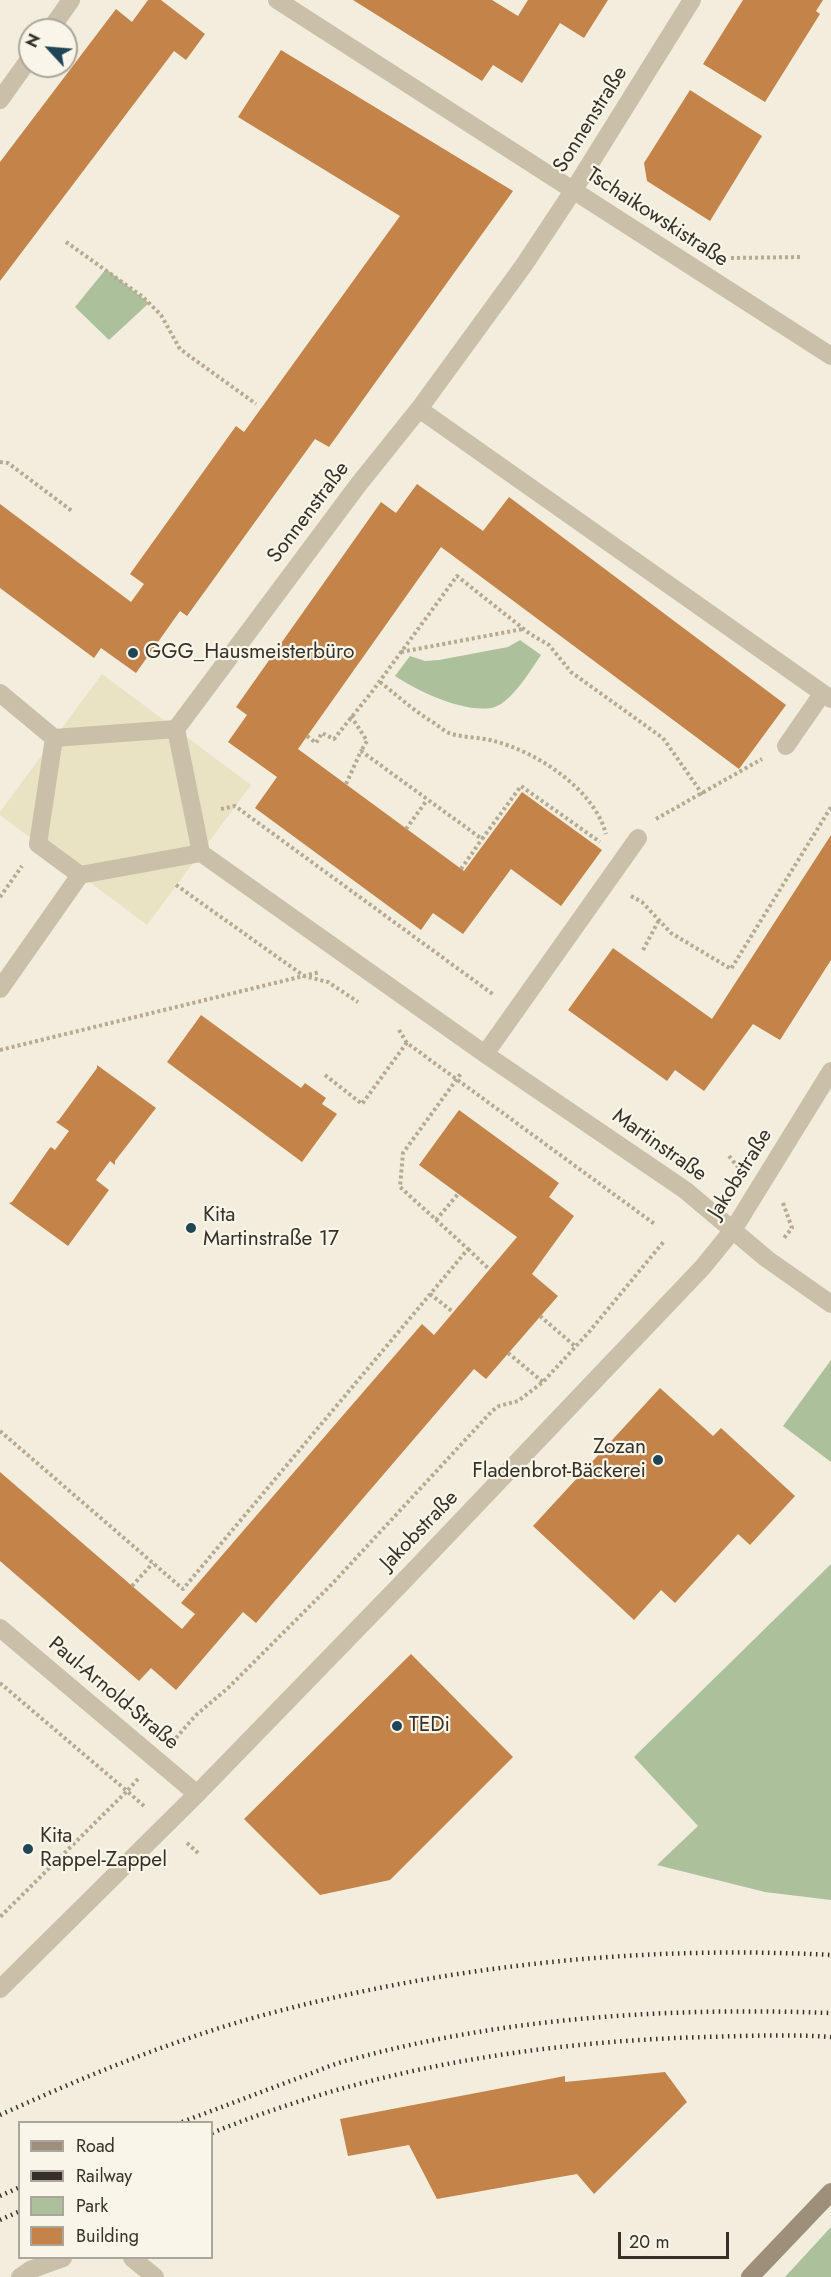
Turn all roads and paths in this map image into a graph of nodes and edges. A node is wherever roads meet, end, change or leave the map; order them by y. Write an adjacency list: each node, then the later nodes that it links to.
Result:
1 (71, 0): 4 (street)
2 (277, 0): 7 (street, Tschaikowskistraße)
3 (692, 0): 7 (street, Sonnenstraße)
4 (58, 18)
5 (18, 75): 6 (street)
6 (0, 100)
7 (573, 191): 11 (street, Tschaikowskistraße); 13 (street, Sonnenstraße)
8 (66, 242): 12 (path)
9 (733, 257): 10 (path)
10 (803, 257)
11 (831, 356)
12 (256, 405)
13 (419, 409): 20 (street); 22 (street, Sonnenstraße)
14 (0, 462): 15 (path)
15 (72, 511)
16 (523, 629): 17 (path); 17 (path); 28 (path)
17 (401, 652): 18 (path)
18 (380, 682): 21 (path); 36 (path)
19 (0, 693): 24 (street)
20 (827, 696): 25 (street)
21 (351, 716): 23 (path); 26 (path)
22 (176, 729): 24 (street); 31 (street)
23 (307, 736)
24 (54, 738): 35 (street)
25 (786, 746): 28 (path)
26 (362, 751): 27 (path); 29 (path)
27 (346, 784)
28 (702, 795): 33 (path)
29 (427, 800): 32 (path); 34 (path)
30 (831, 807): 44 (path)
31 (193, 813): 37 (street); 50 (path)
32 (406, 829)
33 (638, 838): 41 (street)
34 (482, 839): 36 (path); 39 (path)
35 (38, 844): 40 (street); 42 (path)
36 (610, 849): 41 (path)
37 (201, 853): 38 (street); 53 (street, Martinstraße)
38 (170, 858): 40 (street); 47 (path)
39 (461, 869)
40 (80, 875): 48 (street)
41 (607, 881): 50 (street)
42 (0, 897)
43 (642, 902): 44 (path)
44 (659, 920): 45 (path)
45 (643, 950)
46 (319, 972): 47 (path)
47 (304, 976): 49 (path); 52 (path)
48 (0, 989)
49 (364, 1006)
50 (516, 1011): 53 (street)
51 (391, 1024): 60 (path)
52 (0, 1050)
53 (485, 1054): 61 (street, Martinstraße)
54 (393, 1061): 56 (path)
55 (831, 1071): 61 (street, Jakobstraße)
56 (325, 1075)
57 (448, 1090): 59 (path)
58 (458, 1194): 59 (path)
59 (436, 1220): 63 (path)
60 (656, 1225)
61 (733, 1230): 66 (street, Martinstraße); 79 (street, Jakobstraße)
62 (665, 1240): 69 (path)
63 (468, 1249): 64 (path); 65 (path)
64 (490, 1270)
65 (430, 1294): 67 (path); 73 (path)
66 (831, 1304)
67 (453, 1312)
68 (540, 1316): 69 (path)
69 (576, 1347): 71 (path)
70 (508, 1353): 71 (path)
71 (543, 1382): 77 (path)
72 (0, 1431): 73 (path)
73 (153, 1563): 74 (path)
74 (132, 1586)
75 (0, 1628): 77 (street, Paul-Arnold-Straße)
76 (0, 1683): 78 (path)
77 (156, 1759): 78 (path); 79 (street, Paul-Arnold-Straße)
78 (127, 1791): 80 (path)
79 (197, 1794): 81 (street, Jakobstraße)
80 (0, 1917)
81 (0, 1989)
82 (831, 2192): 87 (main road)
83 (60, 2259): 85 (street)
84 (133, 2259): 86 (street)
85 (20, 2277)
86 (155, 2277)
87 (750, 2277)

